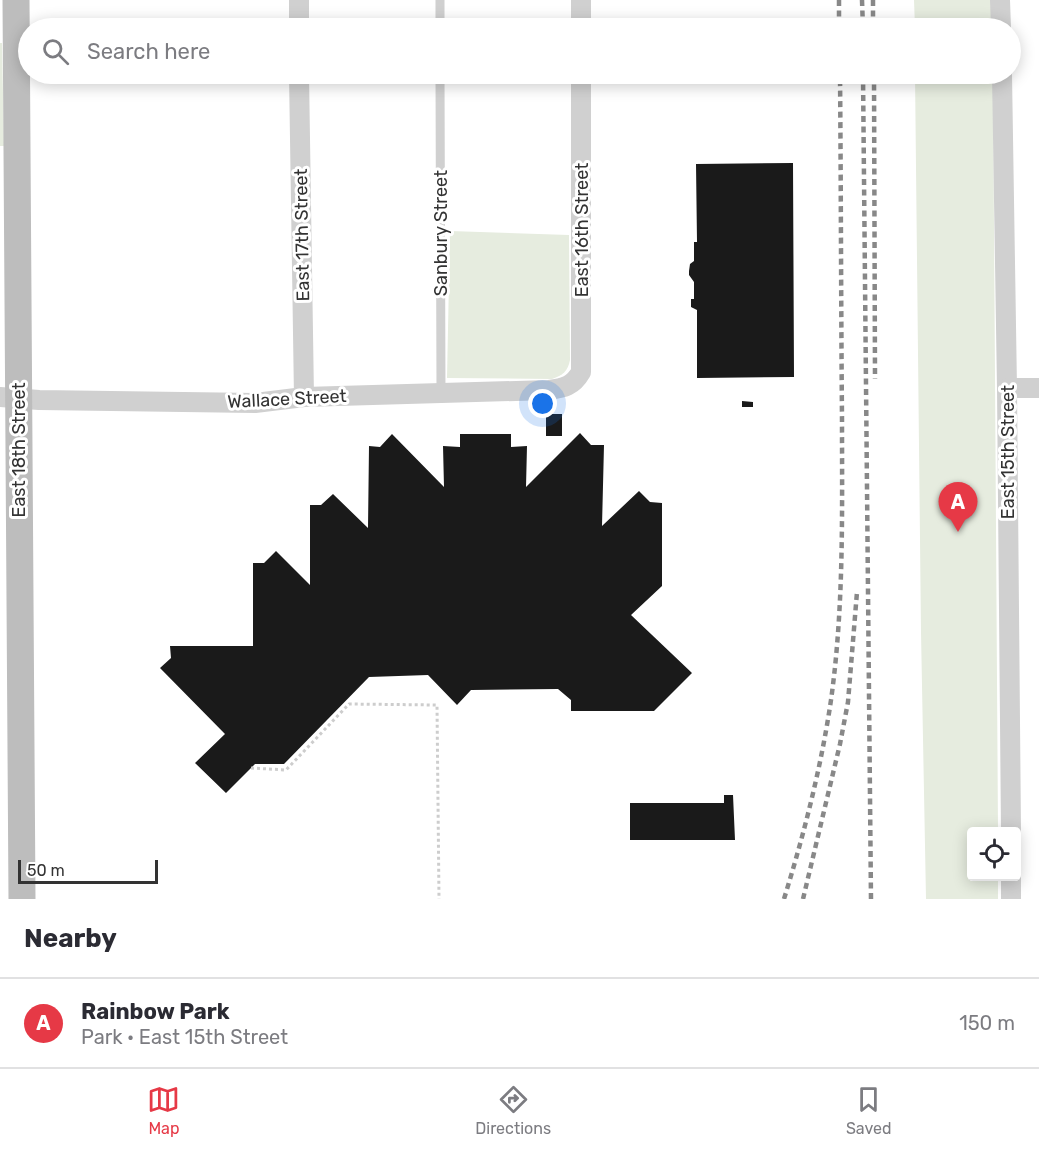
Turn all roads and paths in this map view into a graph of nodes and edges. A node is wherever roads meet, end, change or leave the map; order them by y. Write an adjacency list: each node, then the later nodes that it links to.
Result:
1 (16, 0): 19 (main road, East 18th Street)
2 (299, 0): 6 (street)
3 (440, 0): 7 (lane)
4 (581, 0): 8 (street)
5 (1000, 0): 9 (street)
6 (299, 18)
7 (440, 18)
8 (581, 18)
9 (1001, 18)
10 (299, 84): 18 (street, East 17th Street)
11 (440, 84): 17 (lane, Sanbury Street)
12 (581, 84): 14 (street, East 16th Street)
13 (1002, 84): 15 (street, East 15th Street)
14 (573, 384): 17 (street, Wallace Street)
15 (1007, 388): 16 (street); 21 (street, East 15th Street)
16 (1039, 388)
17 (441, 393): 18 (street, Wallace Street)
18 (304, 397): 19 (street, Wallace Street)
19 (9, 398): 23 (main road, East 18th Street)
20 (251, 768): 24 (path)
21 (1011, 827)
22 (1011, 881): 25 (street)
23 (22, 899)
24 (439, 899)
25 (1011, 899)

